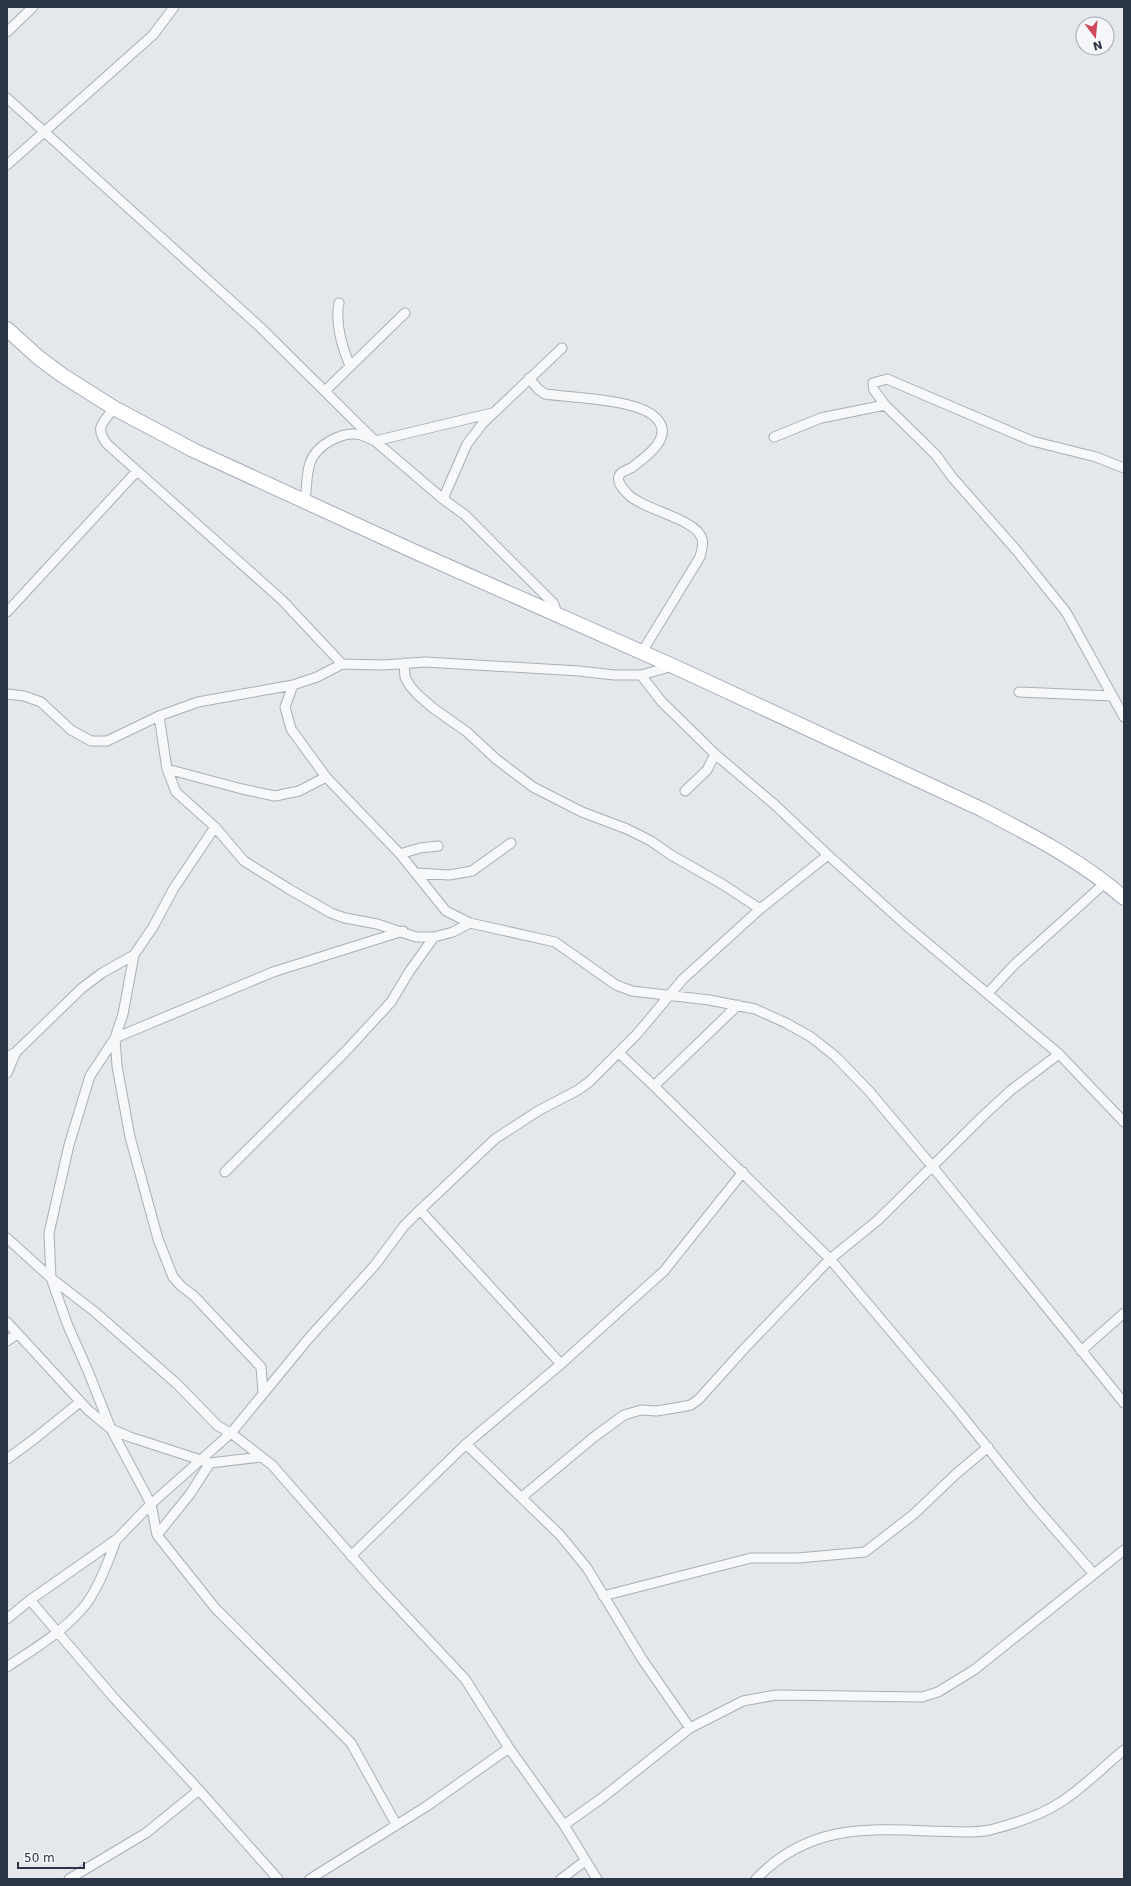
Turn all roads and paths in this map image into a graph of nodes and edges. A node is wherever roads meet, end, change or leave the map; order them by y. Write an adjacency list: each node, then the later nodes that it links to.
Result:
1 (32, 7): 3 (street)
2 (174, 7): 5 (street)
3 (7, 32)
4 (7, 98): 5 (street)
5 (43, 132): 6 (street); 13 (street)
6 (7, 165)
7 (339, 303): 11 (street)
8 (405, 313): 11 (street)
9 (7, 329): 15 (main road)
10 (562, 348): 12 (street)
11 (350, 366): 13 (street)
12 (529, 378): 16 (street); 25 (street)
13 (324, 391): 18 (street)
14 (885, 405): 17 (street); 19 (street); 33 (street)
15 (114, 408): 20 (street); 22 (main road)
16 (492, 412): 18 (street); 21 (street)
17 (774, 437)
18 (376, 442): 21 (street); 22 (street)
19 (1124, 468)
20 (137, 471): 23 (street); 27 (street)
21 (443, 499): 24 (street)
22 (305, 500): 24 (main road)
23 (7, 612)
24 (557, 614): 25 (main road)
25 (642, 652): 28 (main road)
26 (404, 663): 27 (street); 29 (street); 48 (street)
27 (342, 664): 30 (street)
28 (672, 666): 29 (street); 46 (main road)
29 (641, 675): 36 (street)
30 (294, 685): 35 (street); 38 (street)
31 (1019, 692): 33 (street)
32 (7, 694): 35 (street)
33 (1112, 696): 34 (street)
34 (1124, 714)
35 (159, 716): 37 (street)
36 (715, 754): 39 (street); 44 (street)
37 (166, 769): 38 (street); 40 (street)
38 (326, 777): 43 (street)
39 (685, 791)
40 (215, 827): 50 (street); 52 (street)
41 (511, 843): 45 (street)
42 (438, 846): 43 (street)
43 (400, 854): 45 (street)
44 (828, 855): 48 (street); 53 (street)
45 (417, 873): 49 (street)
46 (1106, 882): 47 (main road); 53 (street)
47 (1124, 898)
48 (760, 909): 54 (street)
49 (470, 923): 51 (street); 54 (street)
50 (403, 931): 51 (street); 56 (street)
51 (434, 937): 65 (street)
52 (134, 955): 56 (street); 57 (street)
53 (988, 993): 59 (street)
54 (669, 997): 55 (street); 58 (street)
55 (738, 1005): 62 (street); 64 (street)
56 (115, 1038): 70 (street); 77 (street)
57 (16, 1052): 60 (street); 61 (street)
58 (619, 1054): 62 (street); 67 (street)
59 (1059, 1054): 63 (street); 64 (street)
60 (7, 1057)
61 (7, 1073)
62 (654, 1086): 66 (street)
63 (1124, 1122)
64 (932, 1166): 69 (street); 75 (street)
65 (225, 1172)
66 (743, 1172): 69 (street); 76 (street)
67 (420, 1210): 76 (street); 77 (street)
68 (7, 1238): 70 (street)
69 (830, 1259): 83 (street); 88 (street)
70 (51, 1278): 80 (street); 81 (street)
71 (1124, 1313): 75 (street)
72 (7, 1322): 73 (street)
73 (17, 1334): 74 (street); 78 (street)
74 (7, 1341)
75 (1081, 1351): 79 (street)
76 (561, 1364): 82 (street)
77 (263, 1392): 81 (street)
78 (80, 1402): 80 (street); 85 (street)
79 (1124, 1403)
80 (111, 1429): 86 (street); 89 (street)
81 (231, 1433): 84 (street); 86 (street)
82 (466, 1444): 88 (street); 93 (street)
83 (988, 1447): 94 (street); 95 (street)
84 (261, 1457): 87 (street); 93 (street)
85 (7, 1459)
86 (199, 1460): 87 (street); 89 (street)
87 (210, 1463): 90 (street)
88 (522, 1497): 95 (street)
89 (151, 1504): 90 (street); 91 (street)
90 (157, 1535): 104 (street)
91 (117, 1539): 96 (street); 98 (street)
92 (1124, 1550): 94 (street)
93 (352, 1556): 101 (street)
94 (1094, 1573): 100 (street)
95 (603, 1596): 100 (street)
96 (30, 1600): 97 (street); 98 (street)
97 (7, 1619)
98 (58, 1633): 99 (street); 103 (street)
99 (7, 1667)
100 (690, 1728): 105 (street)
101 (509, 1748): 104 (street); 105 (street)
102 (1124, 1750): 112 (street)
103 (199, 1790): 107 (street); 108 (street)
104 (396, 1824): 109 (street)
105 (564, 1825): 106 (street)
106 (585, 1862): 110 (street); 111 (street)
107 (69, 1879)
108 (278, 1879)
109 (310, 1879)
110 (561, 1879)
111 (597, 1879)
112 (756, 1879)

